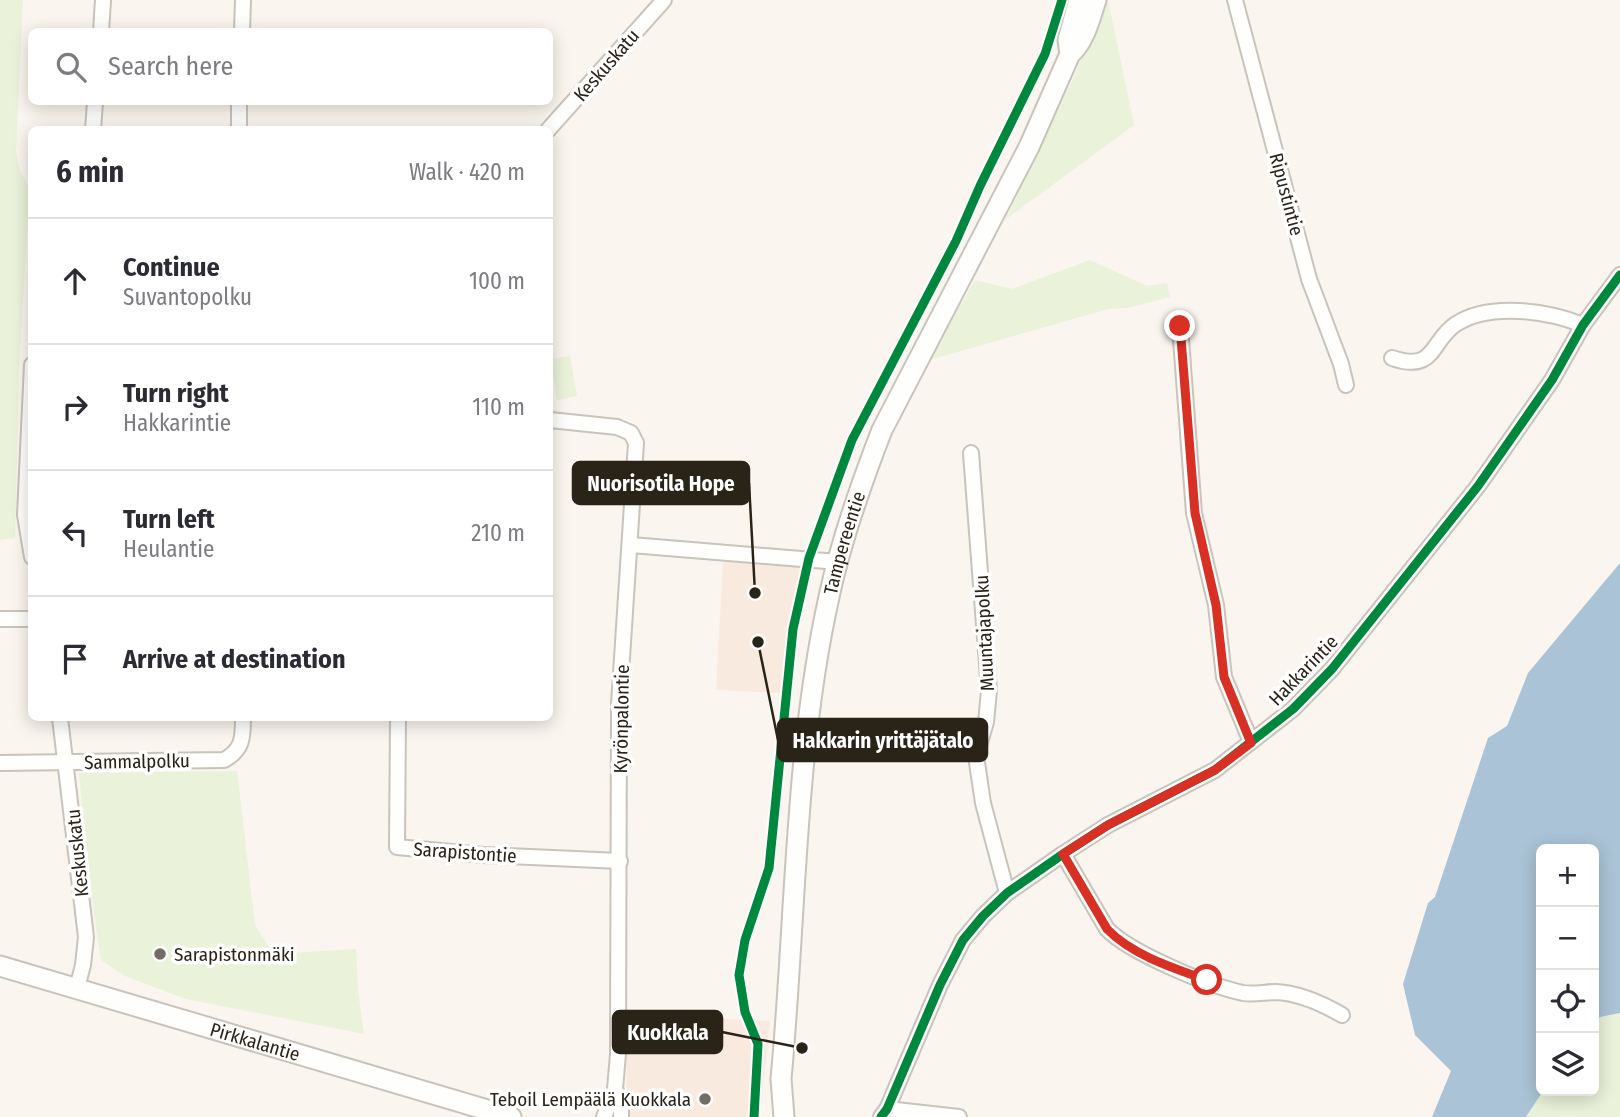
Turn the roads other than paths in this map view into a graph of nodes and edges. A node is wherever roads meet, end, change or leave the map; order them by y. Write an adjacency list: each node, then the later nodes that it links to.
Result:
1 (103, 0): 7 (street)
2 (243, 0): 8 (street)
3 (664, 0): 14 (street, Keskuskatu)
4 (1079, 0): 9 (main road, Tampereentie)
5 (1096, 0): 9 (main road, Tampereentie)
6 (1235, 0): 19 (street, Ripustintie)
7 (101, 28)
8 (242, 28)
9 (1070, 54): 25 (main road, Tampereentie)
10 (95, 105): 12 (street)
11 (239, 105): 13 (street)
12 (93, 126)
13 (239, 126)
14 (552, 126)
15 (1620, 275): 16 (street, Hakkarintie)
16 (1583, 325): 18 (street); 31 (street, Hakkarintie)
17 (1180, 326): 31 (street)
18 (1392, 358)
19 (1346, 385)
20 (553, 420): 24 (street, Kyrönpalontie)
21 (971, 453): 36 (street, Muuntajapolku)
22 (28, 486): 23 (street)
23 (28, 533)
24 (631, 545): 25 (street); 35 (street, Kyrönpalontie)
25 (838, 562): 40 (main road, Tampereentie)
26 (0, 619): 27 (street)
27 (28, 619)
28 (60, 721): 32 (street, Keskuskatu)
29 (243, 721): 32 (street, Sammalpolku)
30 (398, 721): 35 (street, Sarapistontie)
31 (1251, 743): 34 (street, Hakkarintie)
32 (67, 762): 33 (street, Sammalpolku); 38 (street, Keskuskatu)
33 (0, 763)
34 (1063, 854): 36 (street, Hakkarintie); 39 (street)
35 (620, 861): 41 (street, Kyrönpalontie)
36 (1007, 893): 42 (street, Hakkarintie)
37 (0, 966): 38 (main road, Pirkkalantie)
38 (76, 988): 44 (main road, Pirkkalantie)
39 (1342, 1015)
40 (781, 1079): 47 (main road, Tampereentie); 48 (main road, Tampereentie)
41 (615, 1089): 45 (street, Kyrönpalontie); 46 (street, Kyrönpalontie)
42 (884, 1113): 43 (street)
43 (940, 1116): 49 (street)
44 (510, 1117)
45 (604, 1117)
46 (621, 1117)
47 (771, 1117)
48 (784, 1117)
49 (959, 1117)

